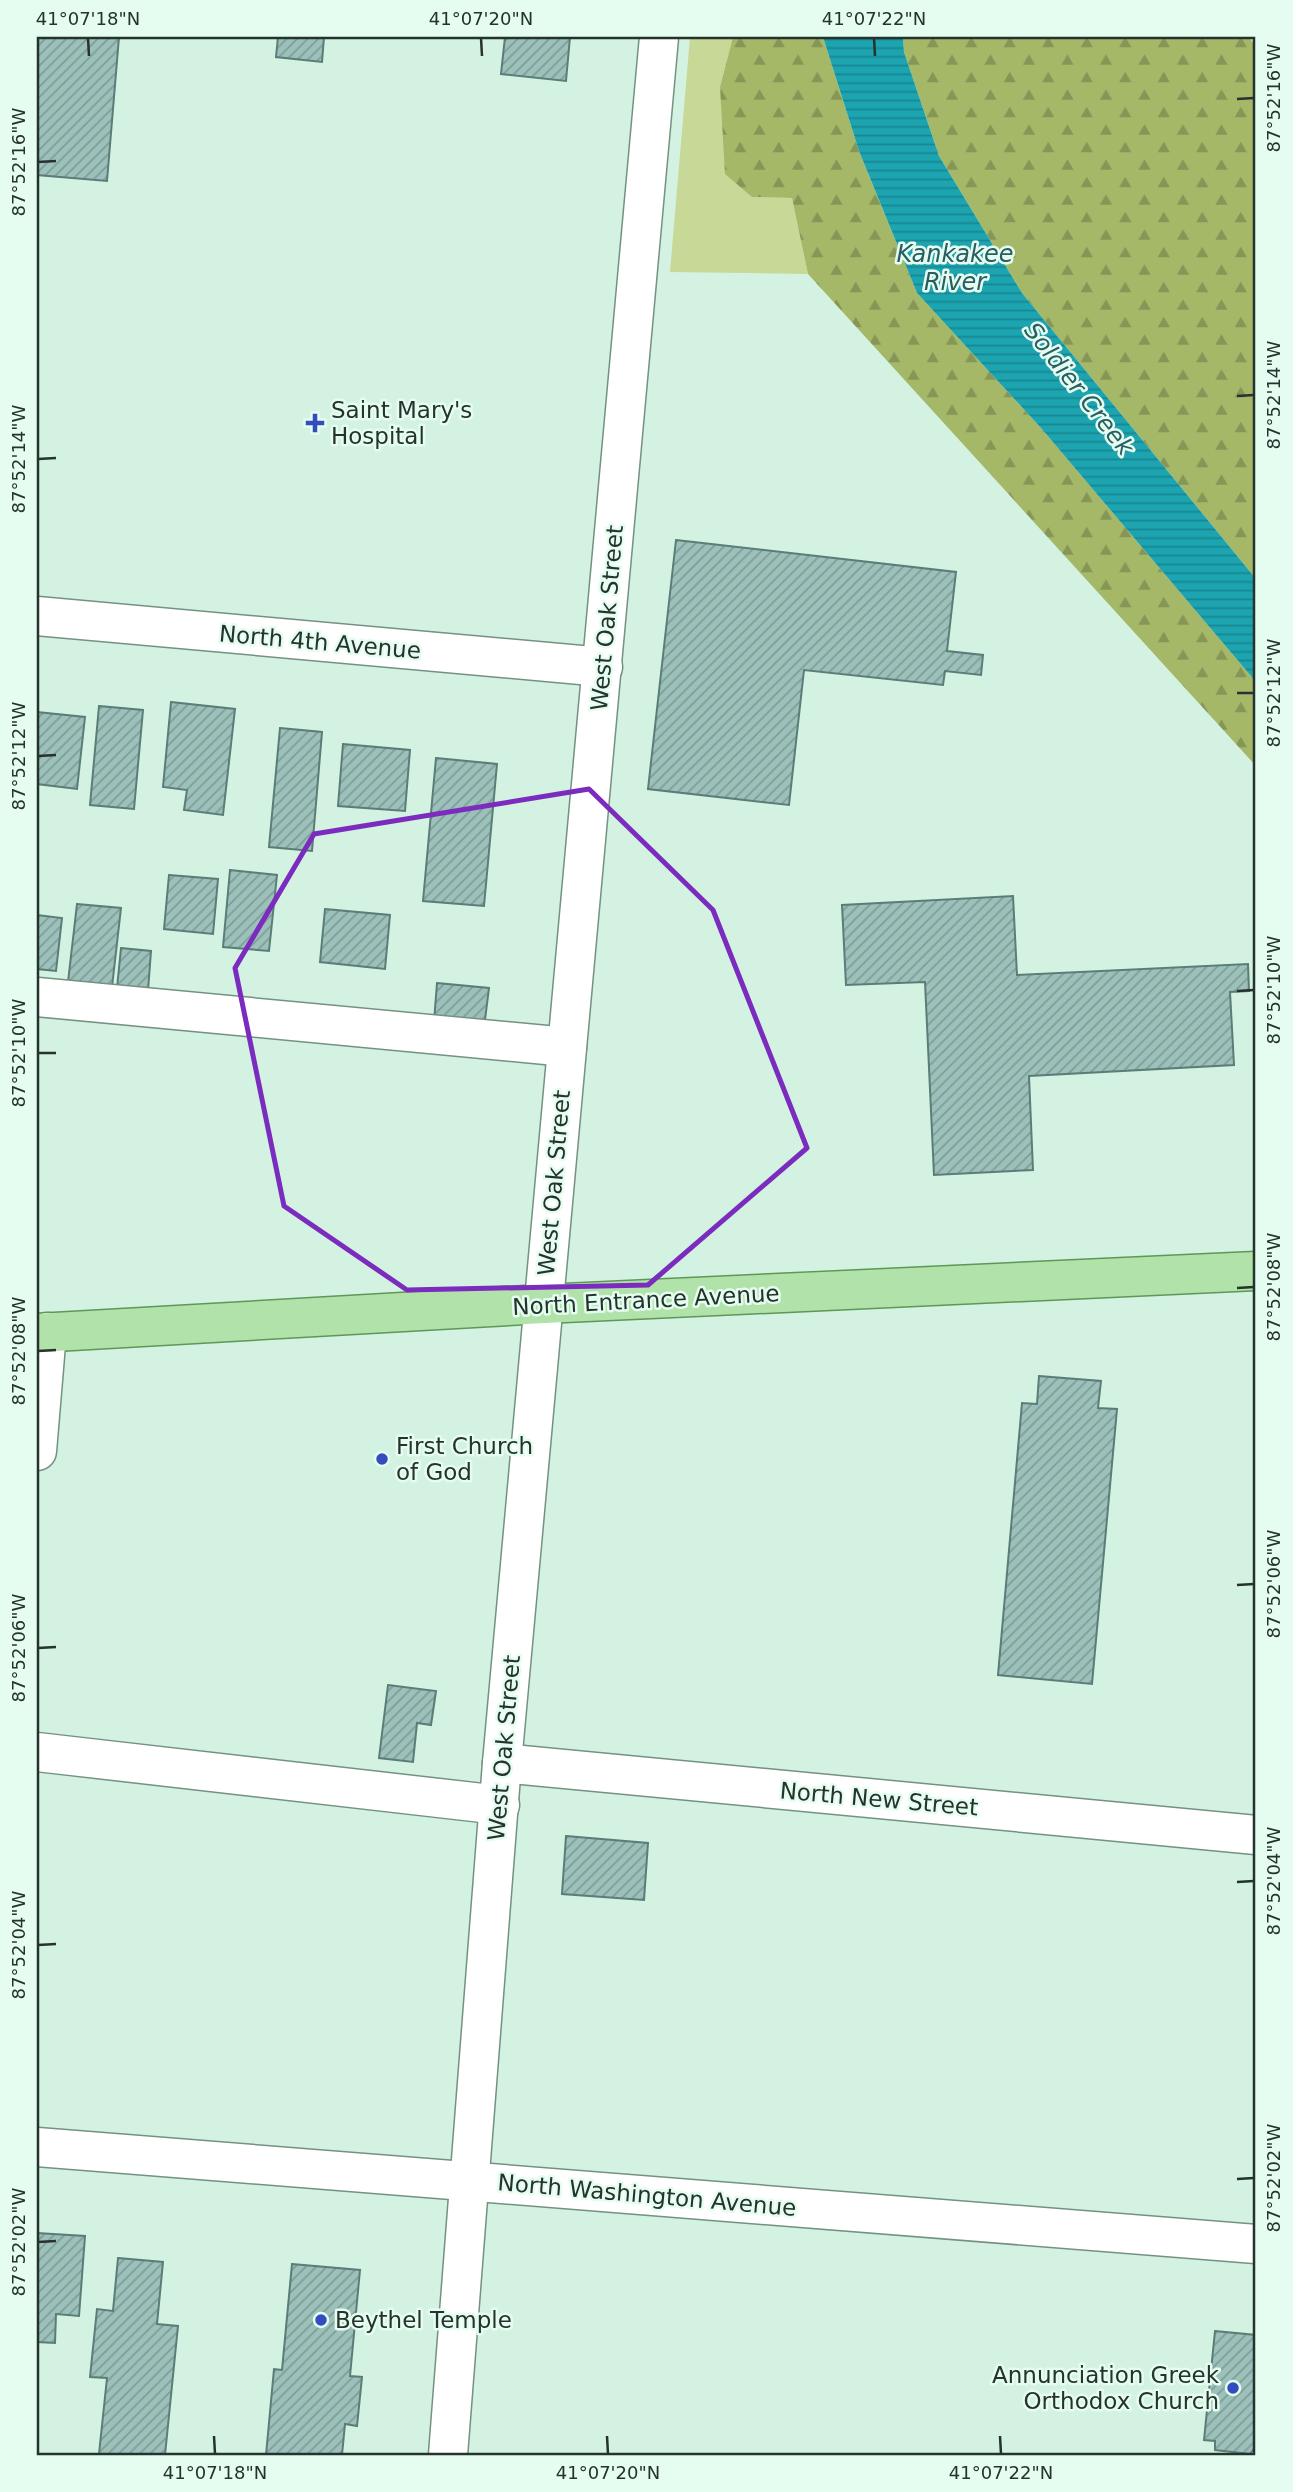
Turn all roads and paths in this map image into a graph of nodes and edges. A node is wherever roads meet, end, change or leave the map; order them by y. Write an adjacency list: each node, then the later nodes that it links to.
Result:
1 (659, 37): 3 (street, West Oak Street)
2 (37, 616): 3 (street, North 4th Avenue)
3 (603, 667): 5 (street, West Oak Street)
4 (37, 997): 5 (street)
5 (567, 1047): 7 (street, West Oak Street)
6 (1256, 1271): 7 (main road, North Entrance Avenue)
7 (543, 1304): 8 (main road, North Entrance Avenue); 11 (street, West Oak Street)
8 (42, 1332): 9 (street)
9 (37, 1451)
10 (37, 1752): 12 (street)
11 (502, 1763): 12 (street, West Oak Street); 13 (street, North New Street)
12 (499, 1805): 15 (street, West Oak Street)
13 (1256, 1835)
14 (37, 2147): 15 (street, North Washington Avenue)
15 (470, 2181): 16 (street, North Washington Avenue); 17 (street, West Oak Street)
16 (1256, 2244)
17 (448, 2455)

